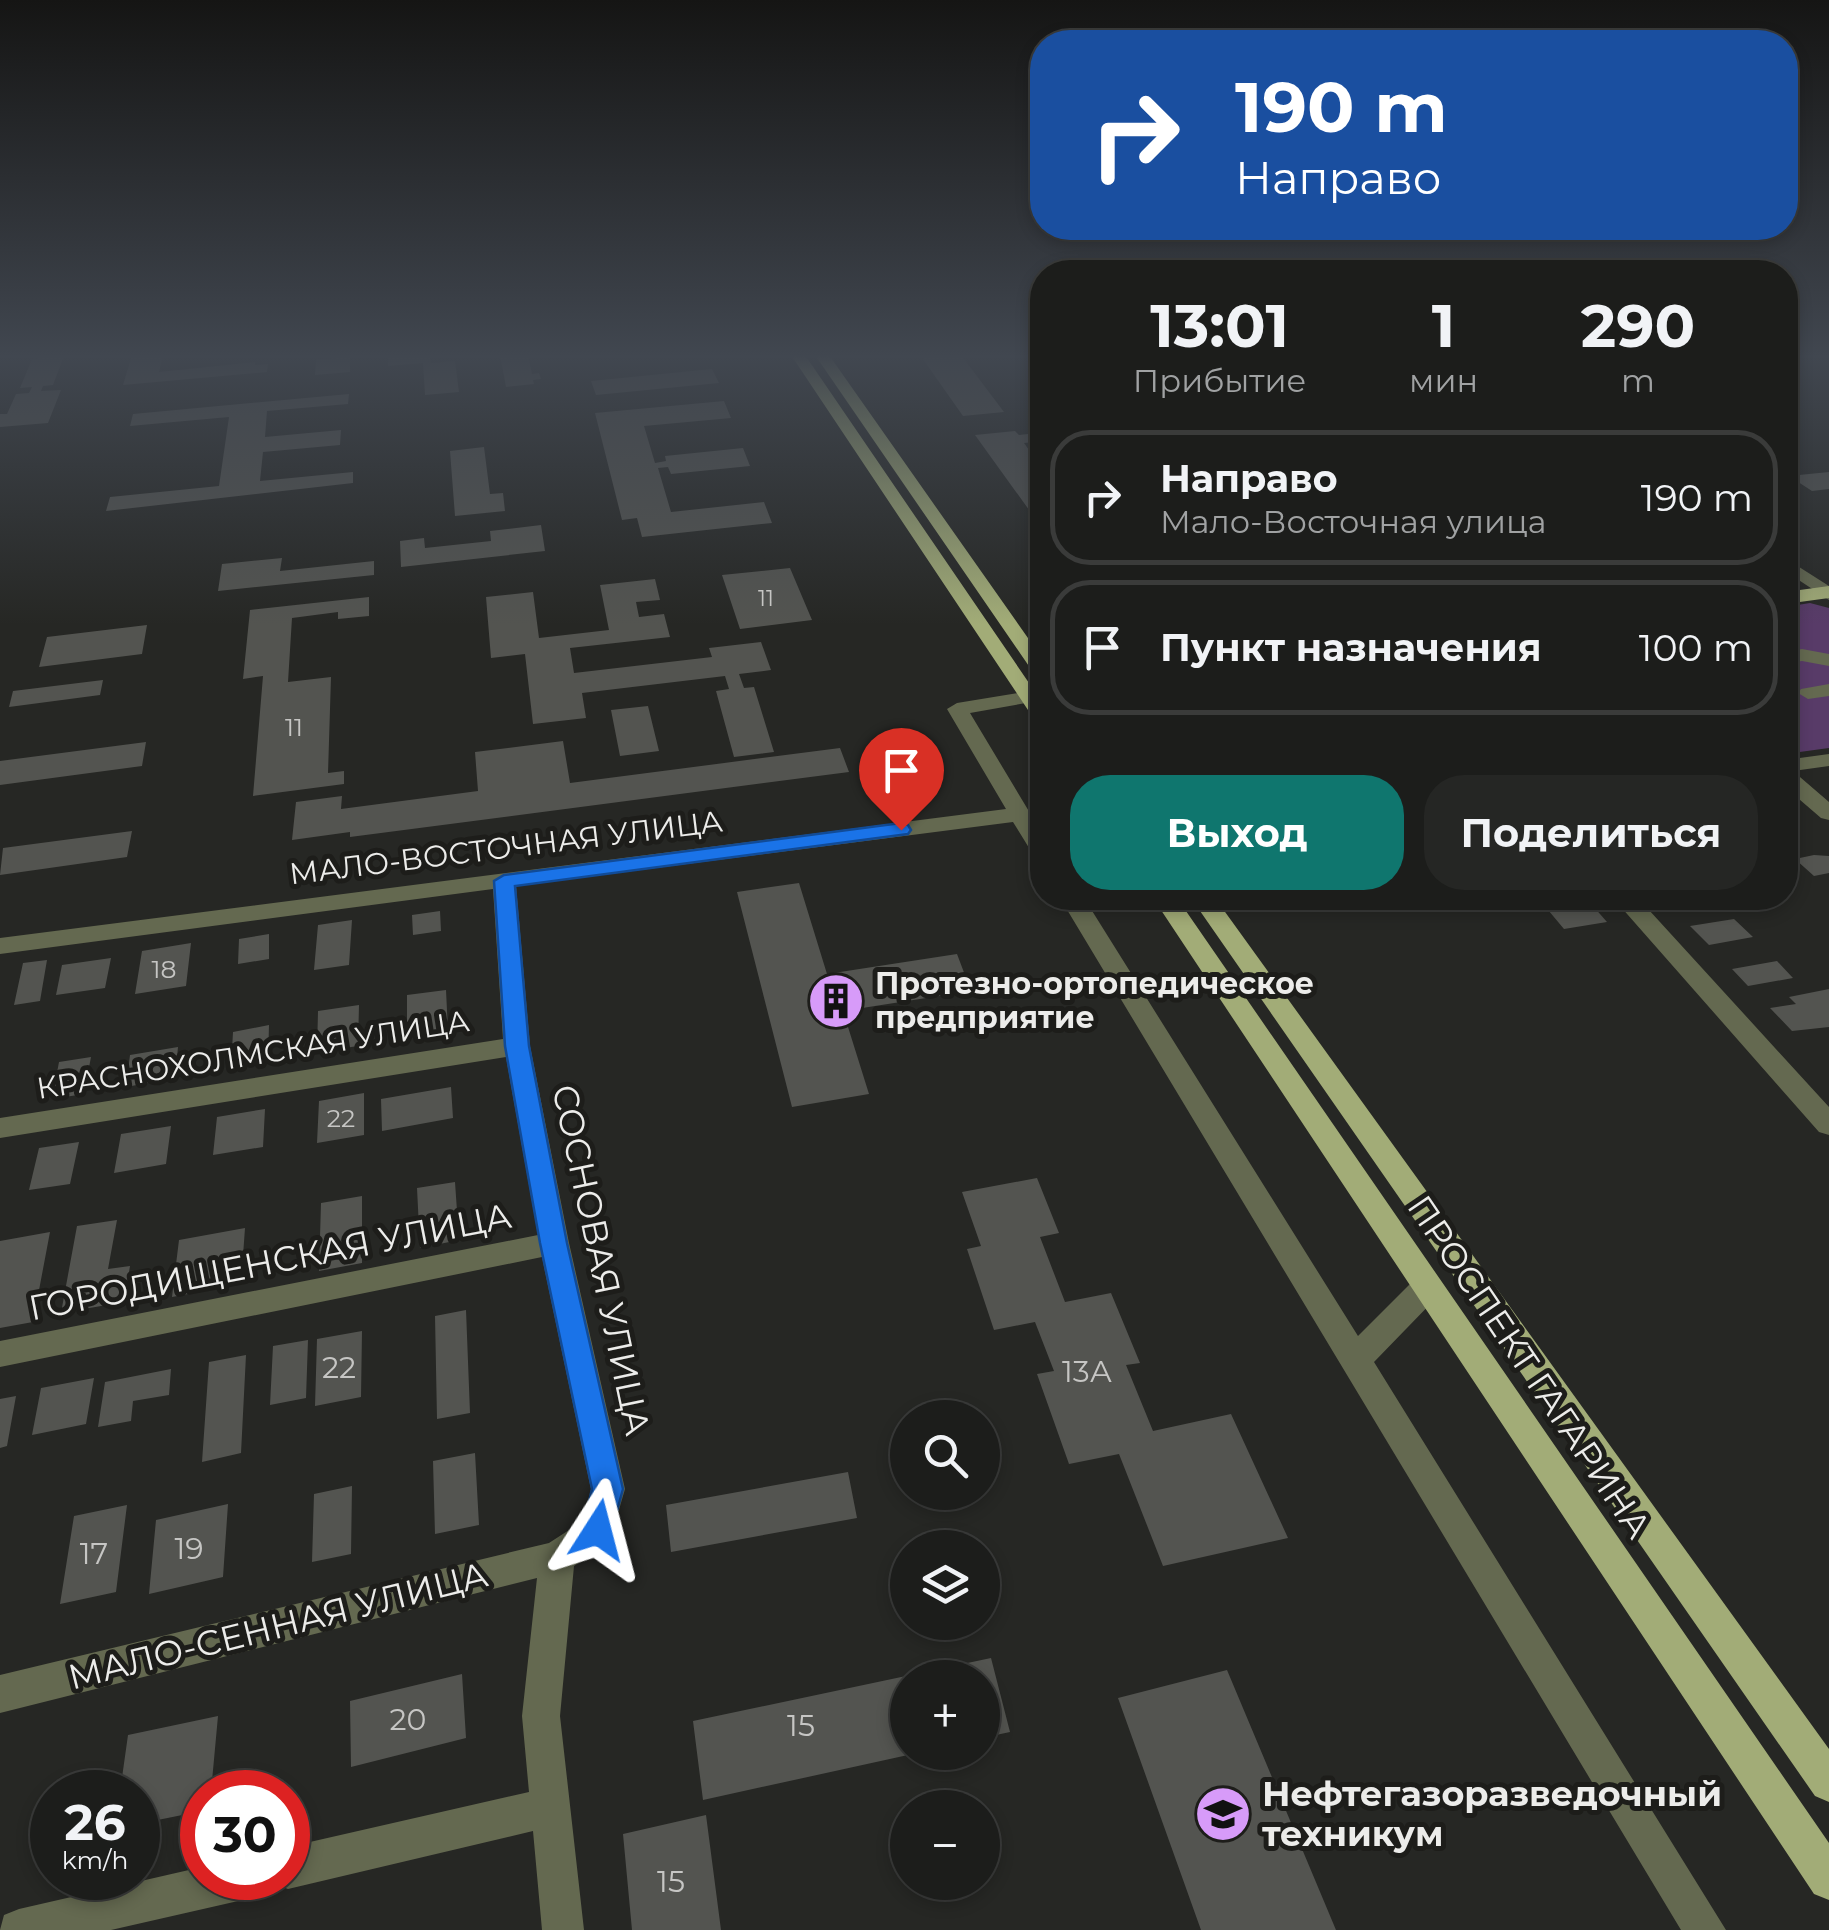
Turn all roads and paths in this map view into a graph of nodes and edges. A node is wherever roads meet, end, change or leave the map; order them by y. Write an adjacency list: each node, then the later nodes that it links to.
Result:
1 (861, 445): 9 (main road)
2 (885, 445): 6 (main road)
3 (1798, 572): 4 (street)
4 (1828, 593): 5 (main road)
5 (1798, 596)
6 (1030, 654)
7 (1798, 656): 8 (street)
8 (1829, 660)
9 (1030, 687)
10 (1030, 697): 14 (street)
11 (1829, 760): 12 (street)
12 (1798, 764)
13 (1798, 787): 15 (street)
14 (1020, 814): 16 (street); 17 (street, МАЛО-ВОСТОЧНАЯ УЛИЦА)
15 (1829, 814)
16 (1030, 831)
17 (504, 881): 22 (street, МАЛО-ВОСТОЧНАЯ УЛИЦА); 23 (street, СОСНОВАЯ УЛИЦА)
18 (1079, 910): 29 (street)
19 (1173, 910): 27 (main road, ПРОСПЕКТ ГАГАРИНА)
20 (1211, 910): 32 (main road, ПРОСПЕКТ ГАГАРИНА)
21 (1637, 910): 24 (street)
22 (0, 946)
23 (517, 1046): 25 (street, КРАСНОХОЛМСКАЯ УЛИЦА); 26 (street, СОСНОВАЯ УЛИЦА)
24 (1829, 1125)
25 (0, 1128)
26 (554, 1243): 28 (street, ГОРОДИЩЕНСКАЯ УЛИЦА); 30 (street, СОСНОВАЯ УЛИЦА)
27 (1427, 1287): 29 (street); 35 (main road, ПРОСПЕКТ ГАГАРИНА)
28 (0, 1354)
29 (1356, 1359): 39 (street)
30 (557, 1557): 31 (street, МАЛО-СЕННАЯ УЛИЦА); 33 (street)
31 (0, 1694)
32 (1829, 1782)
33 (552, 1807): 34 (street); 38 (street)
34 (310, 1863)
35 (1829, 1880)
36 (180, 1893): 37 (street)
37 (19, 1930)
38 (563, 1930)
39 (1705, 1930)

